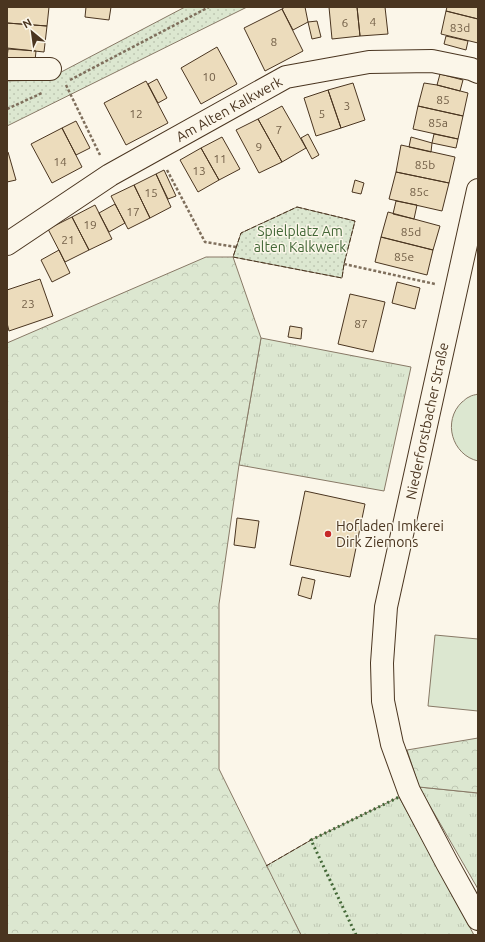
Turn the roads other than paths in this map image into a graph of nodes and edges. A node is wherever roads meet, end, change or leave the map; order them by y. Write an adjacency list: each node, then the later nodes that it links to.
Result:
1 (7, 69): 2 (street)
2 (50, 69)
3 (478, 72): 6 (street, Am Alten Kalkwerk)
4 (478, 190): 5 (street, Niederforstbacher Straße)
5 (473, 239): 7 (street, Niederforstbacher Straße)
6 (7, 244)
7 (478, 919)

